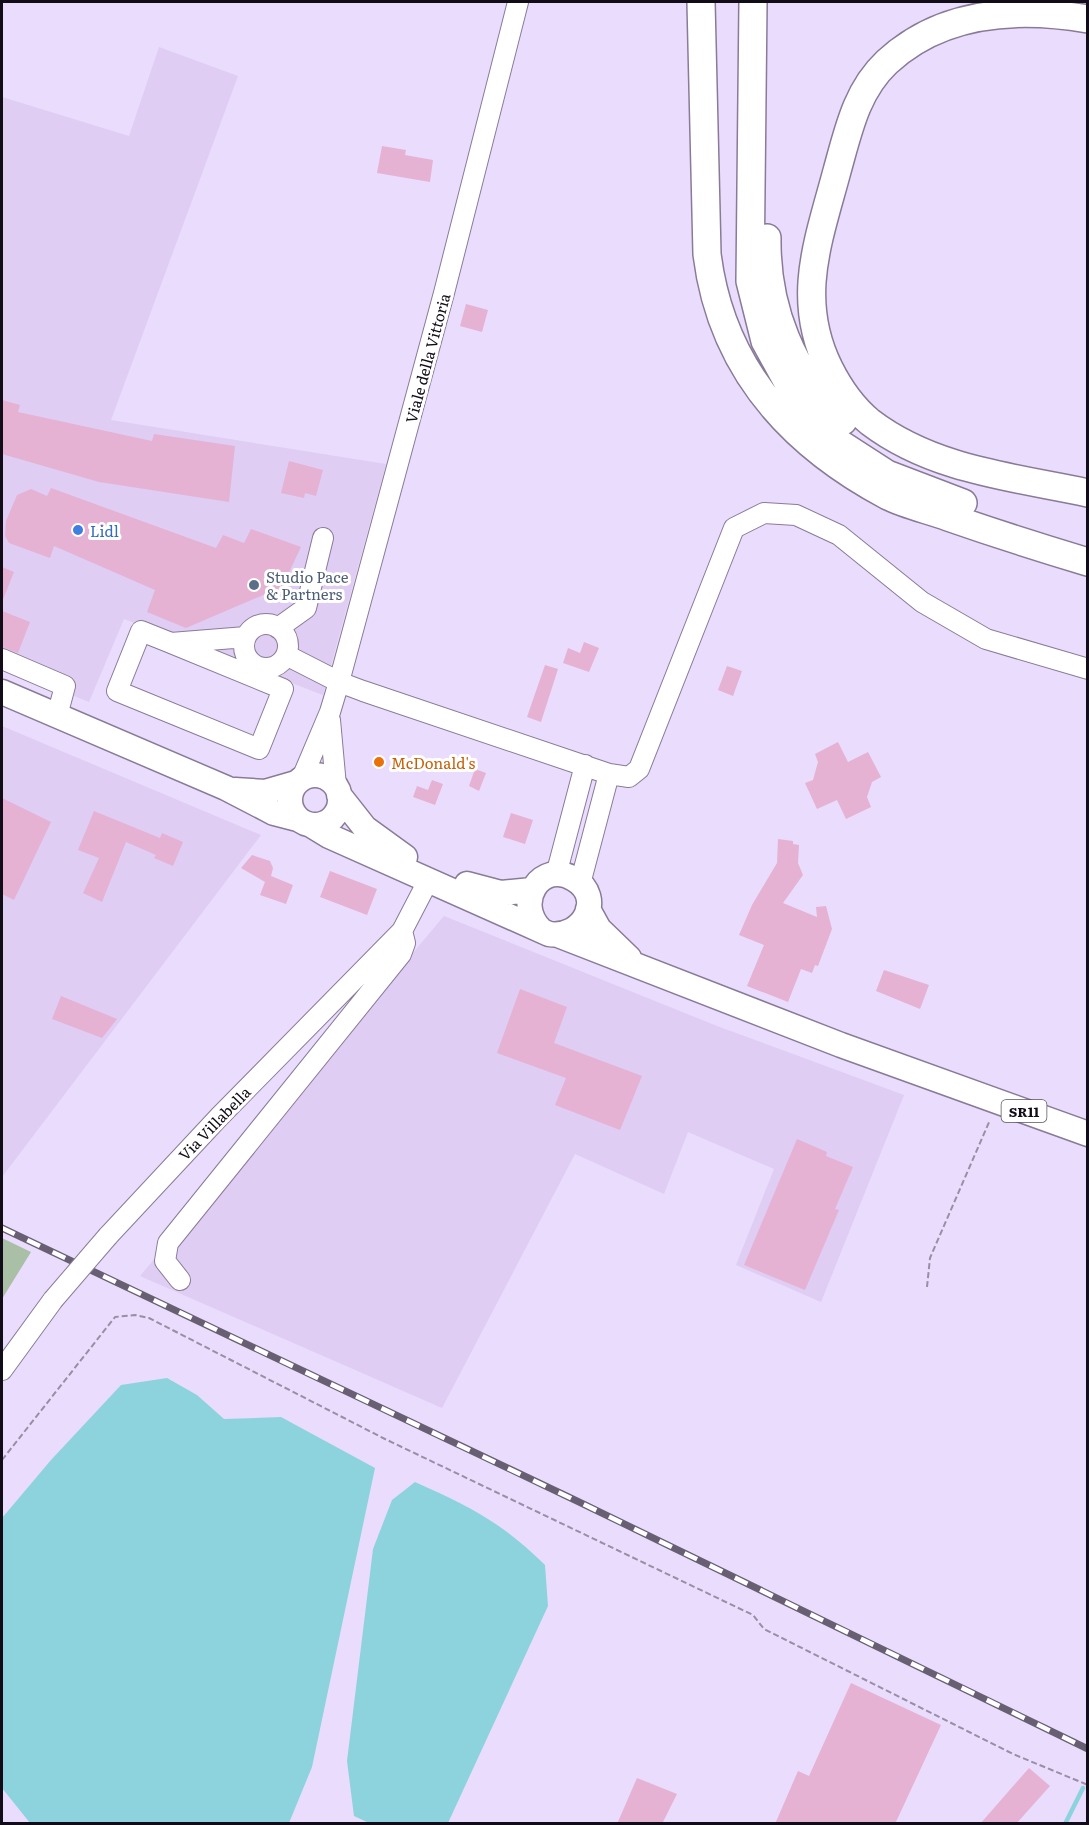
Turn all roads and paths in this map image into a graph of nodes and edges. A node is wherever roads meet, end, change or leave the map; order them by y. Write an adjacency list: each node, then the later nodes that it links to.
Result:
1 (518, 2): 18 (street, Viale della Vittoria)
2 (701, 2): 10 (highway)
3 (753, 2): 9 (highway)
4 (771, 2): 7 (highway)
5 (1088, 19): 6 (highway)
6 (1088, 493)
7 (1088, 501)
8 (323, 538): 11 (street)
9 (1088, 556)
10 (1088, 562)
11 (278, 628): 12 (street); 14 (street)
12 (246, 637): 13 (street); 17 (street)
13 (171, 644): 17 (street); 17 (street)
14 (286, 656): 17 (street); 18 (street)
15 (2, 659): 21 (street)
16 (1088, 669): 23 (street)
17 (265, 675)
18 (339, 682): 20 (street, Viale della Vittoria); 22 (street)
19 (2, 692): 21 (main road)
20 (330, 712): 24 (street, Viale della Vittoria); 26 (street, Viale della Vittoria)
21 (57, 716): 25 (main road)
22 (585, 765): 23 (street); 28 (street)
23 (609, 774): 30 (street)
24 (299, 781): 25 (main road); 26 (main road); 27 (main road)
25 (226, 788): 27 (main road)
26 (337, 791): 27 (main road); 31 (main road)
27 (304, 822): 29 (main road)
28 (556, 874): 30 (main road); 31 (main road)
29 (429, 879): 33 (street, Via Villabella); 34 (main road)
30 (580, 884): 32 (main road)
31 (532, 890): 34 (main road)
32 (588, 909): 34 (main road); 35 (main road)
33 (402, 931): 41 (street); 43 (street, Via Villabella, bridge)
34 (549, 933): 35 (main road)
35 (635, 963): 36 (main road)
36 (960, 1088): 37 (main road); 38 (main road); 39 (main road, SR11)
37 (996, 1106): 40 (main road); 42 (path)
38 (1088, 1116)
39 (1088, 1134)
40 (1088, 1151)
41 (180, 1280)
42 (927, 1287)
43 (2, 1370)
44 (2, 1460): 45 (path)
45 (1088, 1785)

